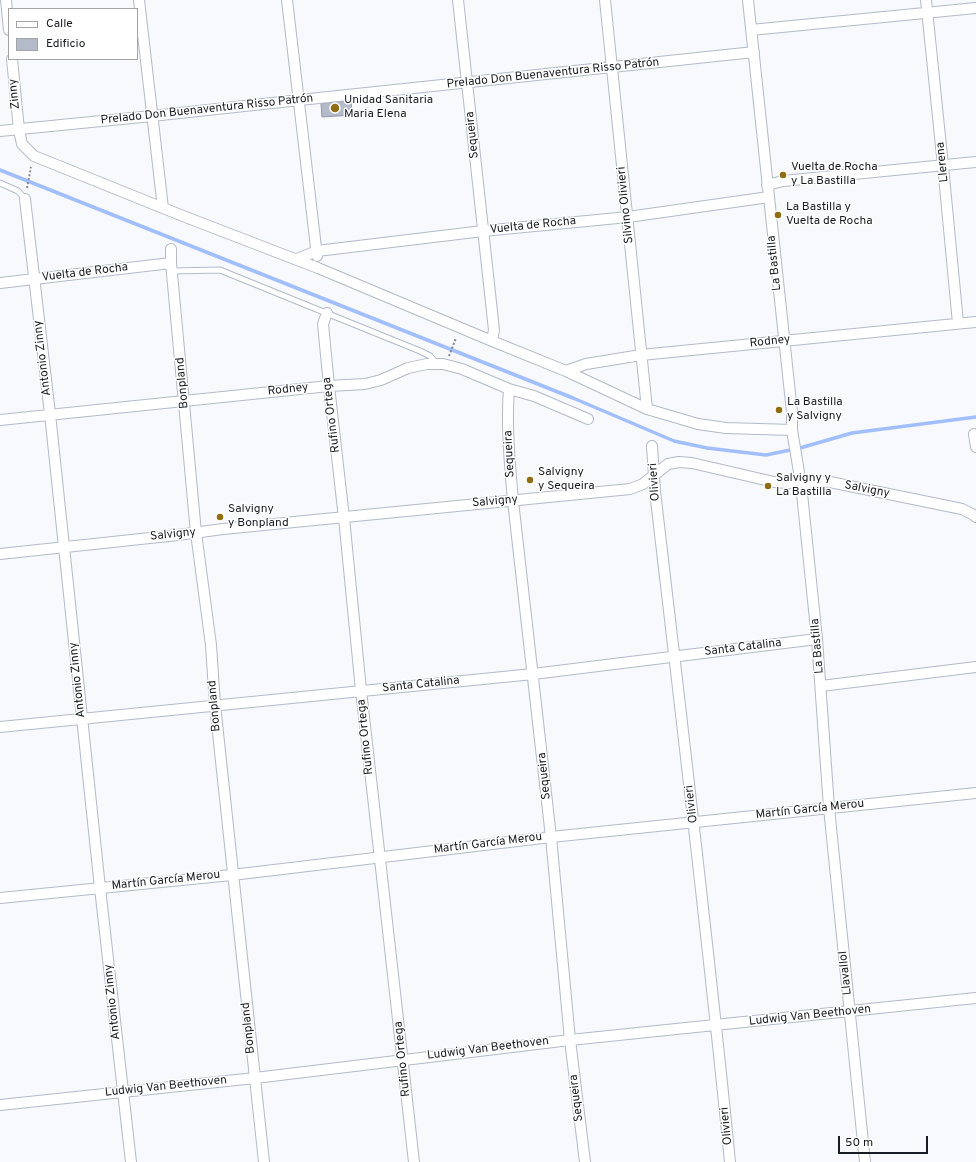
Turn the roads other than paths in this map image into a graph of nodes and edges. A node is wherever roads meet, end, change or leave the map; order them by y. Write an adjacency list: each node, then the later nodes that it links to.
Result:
1 (6, 0): 10 (street)
2 (139, 0): 17 (street)
3 (287, 0): 16 (street)
4 (458, 0): 15 (street, Sequeira)
5 (605, 0): 14 (street, Silvino Olivieri)
6 (748, 0): 11 (street, La Bastilla)
7 (926, 0): 9 (street, Llerena)
8 (976, 8): 9 (street)
9 (927, 13): 11 (street); 21 (street, Llerena)
10 (8, 20)
11 (751, 30): 12 (street, La Bastilla)
12 (754, 52): 14 (street, Prelado Don Buenaventura Risso Patrón); 23 (street, La Bastilla)
13 (12, 60): 18 (street, Zinny)
14 (611, 67): 15 (street, Prelado Don Buenaventura Risso Patrón); 27 (street, Silvino Olivieri)
15 (467, 83): 16 (street, Prelado Don Buenaventura Risso Patrón); 28 (street, Sequeira)
16 (300, 100): 17 (street, Prelado Don Buenaventura Risso Patrón); 30 (street)
17 (152, 116): 18 (street, Prelado Don Buenaventura Risso Patrón); 26 (street)
18 (19, 130): 19 (street, Prelado Don Buenaventura Risso Patrón); 26 (street, Zinny)
19 (0, 131)
20 (976, 162): 21 (street)
21 (943, 166): 23 (street); 38 (street, Llerena)
22 (0, 183): 25 (lane)
23 (767, 185): 24 (street, La Bastilla)
24 (769, 197): 27 (street, Vuelta de Rocha); 40 (street, La Bastilla)
25 (25, 198): 34 (street, Antonio Zinny)
26 (163, 208): 31 (street)
27 (628, 217): 28 (street, Vuelta de Rocha); 41 (street, Silvino Olivieri)
28 (483, 231): 30 (street, Vuelta de Rocha); 39 (street, Sequeira)
29 (171, 249): 32 (street, Bonpland)
30 (317, 251): 31 (street, Vuelta de Rocha); 33 (street)
31 (297, 259): 33 (street)
32 (171, 267): 34 (street, Vuelta de Rocha); 36 (lane); 46 (street, Bonpland)
33 (318, 268): 39 (street)
34 (34, 280): 35 (street, Vuelta de Rocha); 48 (street, Antonio Zinny)
35 (0, 283)
36 (327, 314): 42 (lane); 44 (street, Rufino Ortega)
37 (976, 322): 38 (street, Rodney)
38 (958, 324): 40 (street, Rodney)
39 (492, 341): 43 (street)
40 (783, 341): 41 (street, Rodney); 51 (street, La Bastilla)
41 (641, 355): 43 (street, Rodney); 47 (street, Silvino Olivieri)
42 (436, 364): 44 (street, Rodney); 45 (street, Rodney)
43 (566, 371): 47 (street)
44 (329, 386): 46 (street, Rodney); 59 (street, Rufino Ortega)
45 (509, 389): 49 (street, Rodney); 57 (street, Sequeira)
46 (184, 401): 48 (street, Rodney); 60 (street, Bonpland)
47 (647, 409): 51 (street)
48 (50, 414): 50 (street, Rodney); 61 (street, Antonio Zinny)
49 (588, 419)
50 (0, 420)
51 (792, 430): 56 (street, La Bastilla)
52 (974, 434): 54 (street)
53 (652, 446): 55 (street, Olivieri)
54 (976, 447)
55 (655, 475): 56 (street, Salvigny); 57 (street, Salvigny); 64 (street, Olivieri)
56 (801, 484): 58 (street, Salvigny); 63 (street, La Bastilla)
57 (513, 501): 59 (street, Salvigny); 66 (street, Sequeira)
58 (976, 517)
59 (344, 518): 60 (street, Salvigny); 68 (street, Rufino Ortega)
60 (196, 533): 61 (street, Salvigny); 69 (street, Bonpland)
61 (63, 547): 62 (street, Salvigny); 70 (street, Antonio Zinny)
62 (0, 554)
63 (817, 638): 64 (street, Santa Catalina); 67 (street, La Bastilla)
64 (674, 656): 66 (street, Santa Catalina); 74 (street, Olivieri)
65 (976, 667): 67 (street)
66 (534, 674): 68 (street, Santa Catalina); 75 (street, Sequeira)
67 (821, 686): 73 (street, La Bastilla)
68 (361, 690): 69 (street, Santa Catalina); 76 (street, Rufino Ortega)
69 (215, 705): 70 (street, Santa Catalina); 77 (street, Bonpland)
70 (82, 718): 71 (street, Santa Catalina); 78 (street, Antonio Zinny)
71 (0, 726)
72 (976, 793): 73 (street, Martín García Merou)
73 (829, 808): 74 (street, Martín García Merou); 81 (street, Llavallol)
74 (694, 823): 75 (street, Martín García Merou); 82 (street, Olivieri)
75 (551, 837): 76 (street, Martín García Merou); 83 (street, Sequeira)
76 (380, 857): 77 (street, Martín García Merou); 84 (street, Rufino Ortega)
77 (232, 875): 78 (street, Martín García Merou); 85 (street, Bonpland)
78 (100, 888): 79 (street, Martín García Merou); 86 (street, Antonio Zinny)
79 (0, 898)
80 (976, 998): 81 (street, Ludwig Van Beethoven)
81 (850, 1012): 82 (street, Ludwig Van Beethoven); 93 (street, Llavallol)
82 (717, 1026): 83 (street, Ludwig Van Beethoven); 92 (street, Olivieri)
83 (570, 1040): 84 (street, Ludwig Van Beethoven); 91 (street, Sequeira)
84 (403, 1059): 85 (street, Ludwig Van Beethoven); 90 (street, Rufino Ortega)
85 (255, 1078): 86 (street, Ludwig Van Beethoven); 89 (street, Bonpland)
86 (123, 1092): 87 (street, Ludwig Van Beethoven); 88 (street, Antonio Zinny)
87 (0, 1105)
88 (131, 1162)
89 (264, 1162)
90 (414, 1162)
91 (585, 1162)
92 (730, 1162)
93 (865, 1162)

